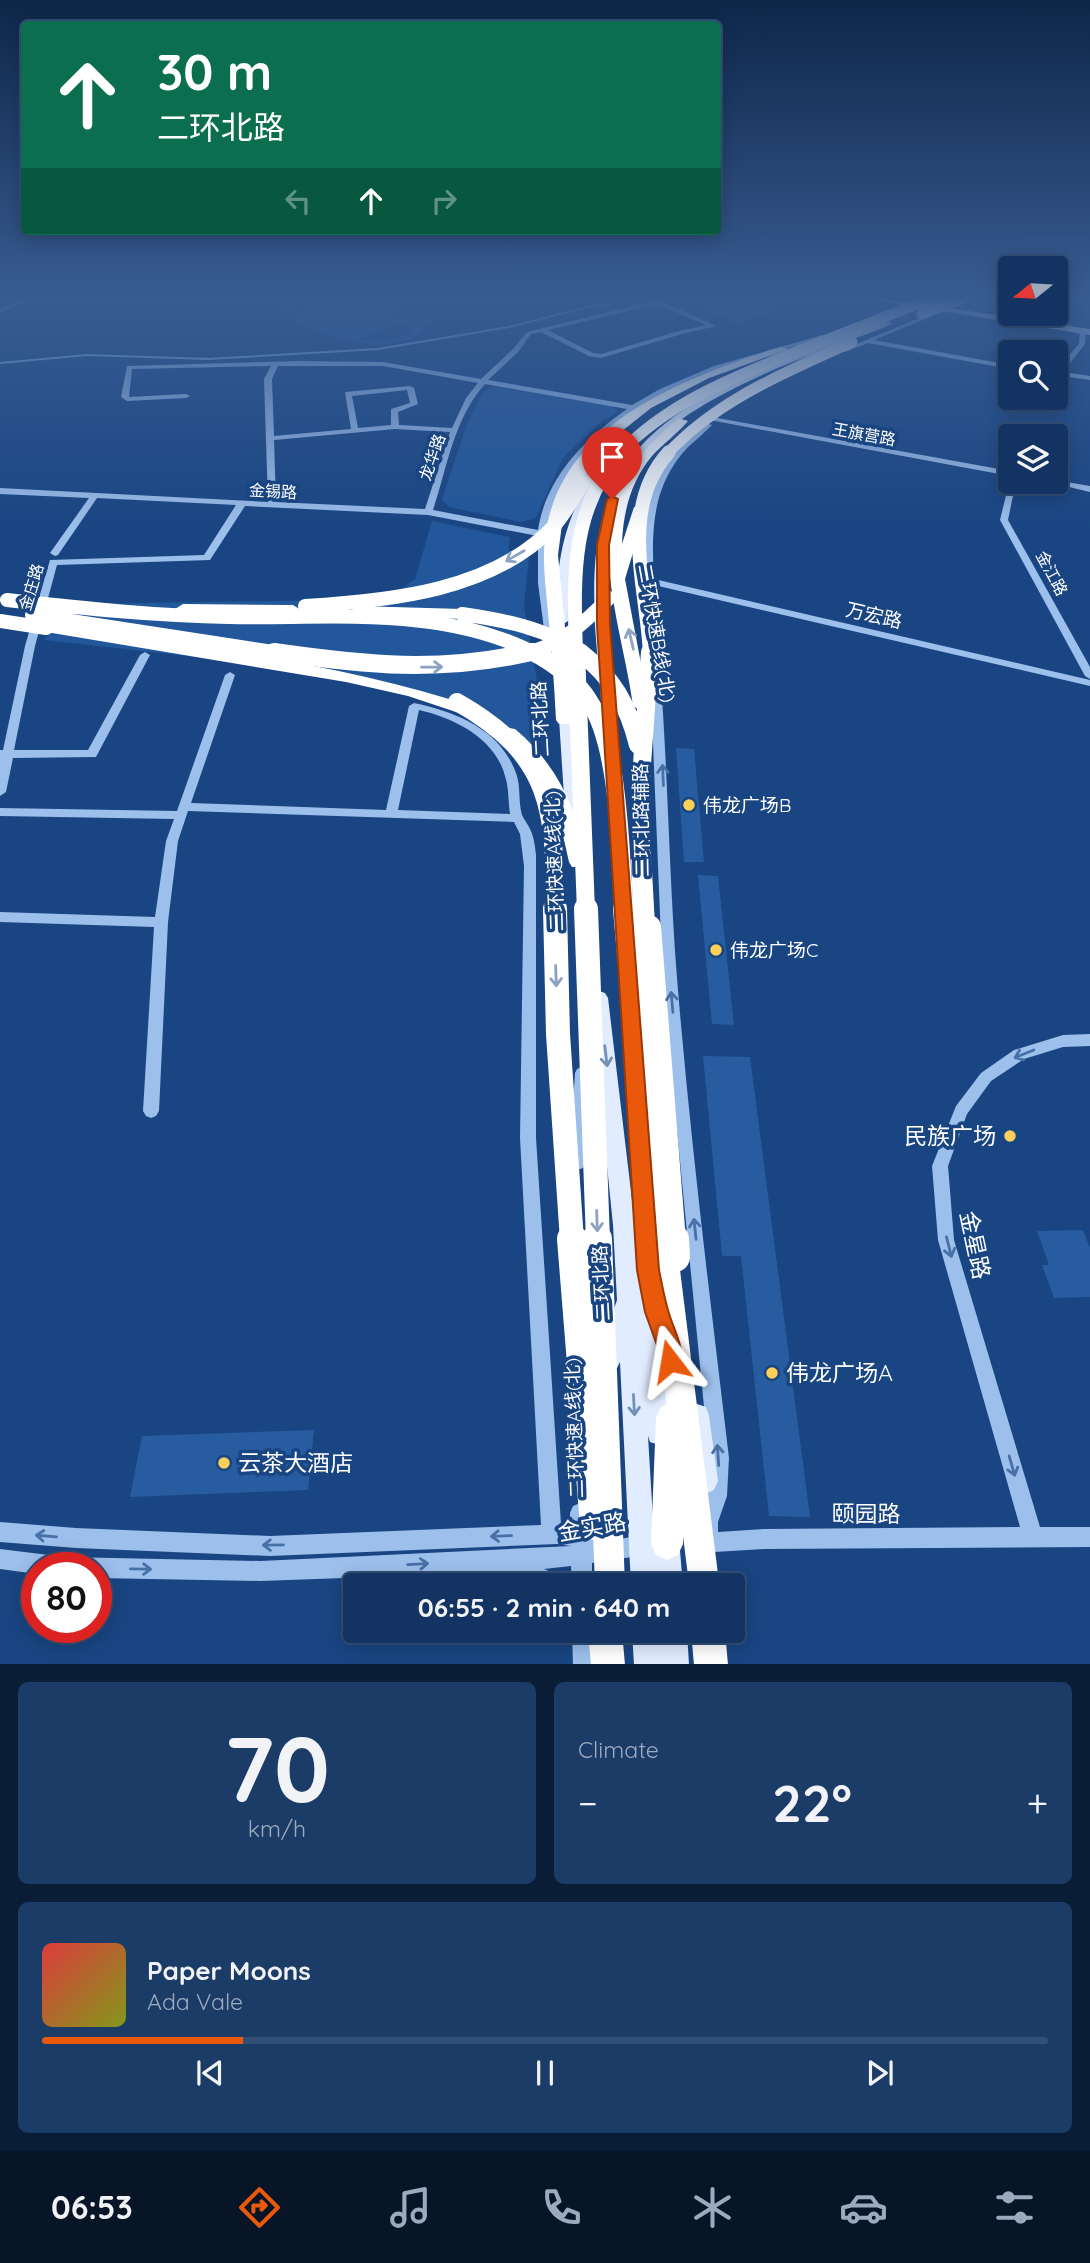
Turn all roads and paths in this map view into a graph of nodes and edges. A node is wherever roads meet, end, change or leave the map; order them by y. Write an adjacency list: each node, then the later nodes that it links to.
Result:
1 (128, 376): 15 (street)
2 (270, 376): 21 (street)
3 (447, 376): 14 (street)
4 (489, 376): 14 (street, 龙华路)
5 (696, 376): 16 (street, 二环北路辅路)
6 (705, 376): 43 (highway)
7 (720, 376): 36 (highway, one-way to 36, bridge)
8 (737, 376): 71 (highway, 二环快速A线(北), one-way to 71, bridge)
9 (750, 376): 43 (main road, 二环北路)
10 (757, 376): 56 (main road, 二环北路)
11 (767, 376): 75 (highway, 二环快速B线(北), one-way to 11, bridge)
12 (779, 376): 28 (highway, bridge)
13 (787, 376): 17 (street, 二环北路辅路)
14 (482, 382): 16 (street); 20 (street, 龙华路)
15 (186, 396)
16 (635, 408): 32 (street, 二环北路辅路)
17 (715, 419): 22 (street, 王旗营路); 34 (street, 二环北路辅路)
18 (395, 426): 19 (street); 19 (street); 20 (street)
19 (355, 430): 21 (street)
20 (456, 430): 31 (street, 龙华路)
21 (272, 438): 30 (street)
22 (998, 472)
23 (1068, 485): 24 (street)
24 (1090, 489)
25 (0, 491): 27 (street, 金锡路)
26 (1009, 494): 41 (street, 金江路)
27 (94, 498): 29 (street, 金锡路); 33 (street)
28 (643, 500): 38 (highway, one-way to 28, bridge); 46 (highway, bridge)
29 (242, 503): 30 (street, 金锡路); 44 (street, 金庄路)
30 (272, 504): 31 (street, 金锡路)
31 (428, 512): 32 (street, 金锡路)
32 (543, 534): 43 (street, 二环北路辅路)
33 (55, 553)
34 (650, 581): 42 (street, 万宏路); 60 (street, 二环北路辅路, one-way to 34)
35 (2, 603): 36 (highway, bridge); 38 (highway, bridge); 74 (highway, bridge)
36 (142, 609): 46 (highway, bridge)
37 (0, 621): 51 (highway, bridge)
38 (291, 654): 70 (highway, one-way to 70, bridge)
39 (145, 655): 44 (street)
40 (230, 675): 47 (street)
41 (1090, 676)
42 (1090, 683)
43 (565, 720): 51 (main road, 二环北路)
44 (4, 754): 45 (street, 金庄路)
45 (0, 792)
46 (640, 794): 56 (highway, bridge)
47 (183, 811): 48 (street); 49 (street); 53 (street)
48 (0, 813)
49 (391, 814): 50 (street); 50 (street)
50 (517, 818): 61 (street)
51 (585, 898): 56 (main road, 二环北路, one-way to 56); 58 (street)
52 (0, 917): 53 (street)
53 (161, 922): 55 (street)
54 (1090, 1040): 63 (street, 金星路, one-way to 63)
55 (151, 1111)
56 (646, 1270): 57 (highway); 58 (main road); 64 (main road, 二环北路, one-way to 64); 64 (main road, 二环北路)
57 (670, 1348): 60 (main road); 64 (highway)
58 (580, 1499): 65 (street)
59 (0, 1532): 61 (street, 金实路, one-way to 59)
60 (709, 1532): 63 (street, 颐园路); 64 (street, 颐园路); 76 (street, 二环北路辅路)
61 (552, 1534): 65 (street, 金实路)
62 (1090, 1537): 63 (street, 颐园路)
63 (1033, 1538)
64 (654, 1544): 65 (street, 金实路); 72 (main road, 二环北路); 73 (main road, 二环北路)
65 (581, 1545): 67 (street, 金实路, one-way to 65); 69 (street)
66 (0, 1559): 67 (street, 金实路, one-way to 67)
67 (341, 1568): 68 (street)
68 (358, 1573)
69 (582, 1573)
70 (599, 1573)
71 (610, 1573)
72 (647, 1573)
73 (665, 1573)
74 (705, 1573)
75 (706, 1573)
76 (707, 1573)
77 (583, 1643): 84 (street)
78 (607, 1643): 85 (highway)
79 (611, 1643): 85 (highway)
80 (647, 1643): 86 (main road)
81 (674, 1643): 87 (main road)
82 (709, 1643): 88 (highway)
83 (719, 1643): 89 (street)
84 (584, 1664)
85 (610, 1664)
86 (648, 1664)
87 (675, 1664)
88 (711, 1664)
89 (721, 1664)

